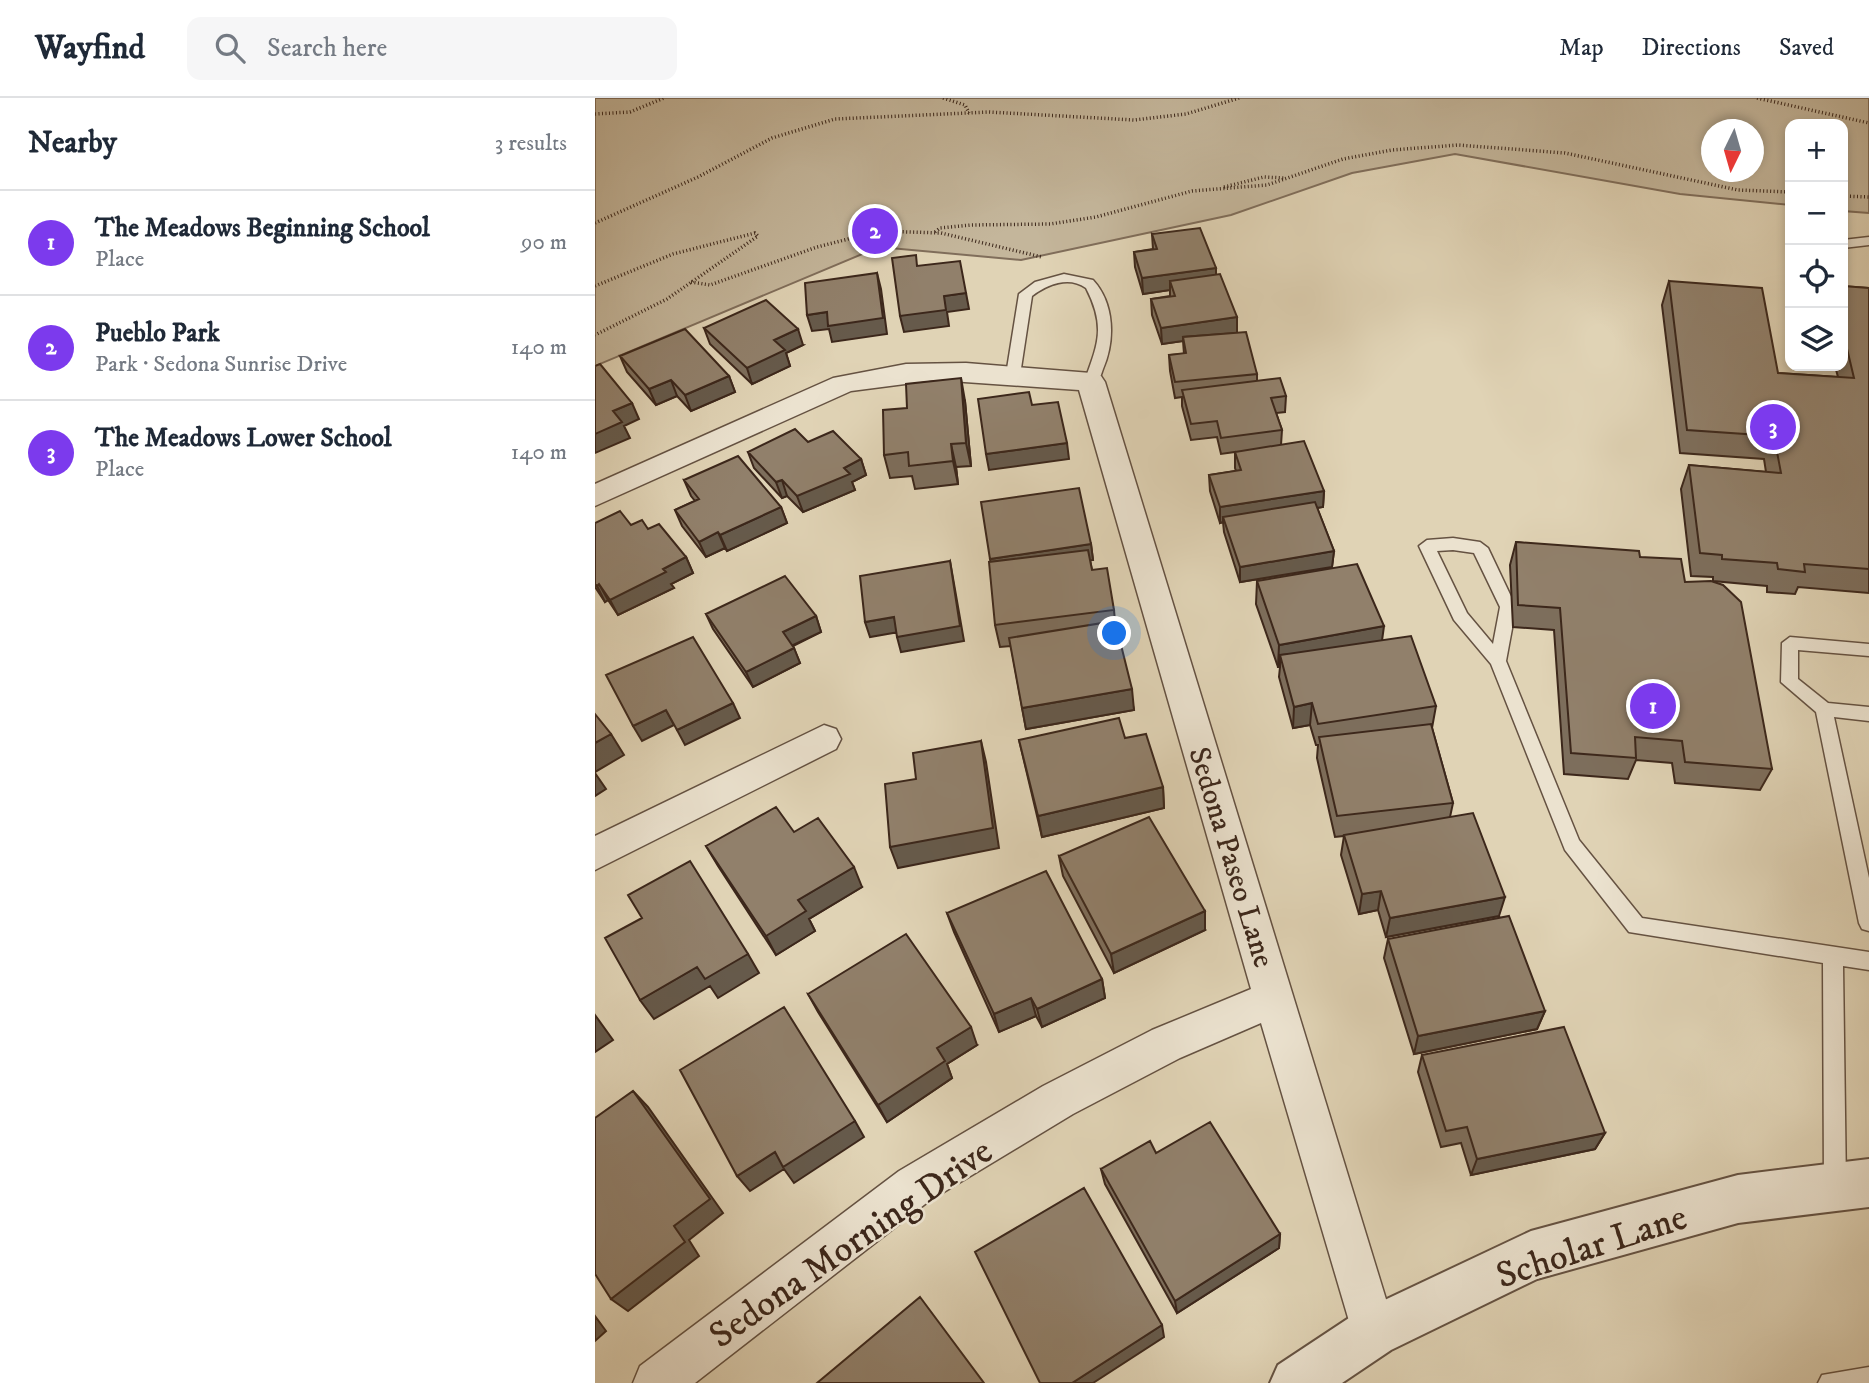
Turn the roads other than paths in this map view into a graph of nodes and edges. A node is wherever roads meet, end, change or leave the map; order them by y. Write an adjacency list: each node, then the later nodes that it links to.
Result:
1 (1869, 241): 2 (lane)
2 (1848, 243)
3 (1013, 375): 4 (street); 4 (lane); 5 (street)
4 (1091, 382): 15 (street, Sedona Paseo Lane)
5 (595, 496)
6 (1869, 650): 8 (lane)
7 (1499, 661): 7 (lane); 13 (lane)
8 (1823, 709): 9 (lane); 12 (lane)
9 (1869, 714)
10 (824, 739): 11 (street)
11 (595, 854)
12 (1869, 923)
13 (1833, 956): 14 (lane); 16 (lane)
14 (1869, 961)
15 (1274, 998): 17 (street, Sedona Paseo Lane); 19 (street, Sedona Morning Drive)
16 (1852, 1185): 17 (street, Scholar Lane)
17 (1373, 1332): 20 (street, Scholar Lane)
18 (1869, 1379): 21 (lane)
19 (657, 1383)
20 (1296, 1383)
21 (1830, 1383)

